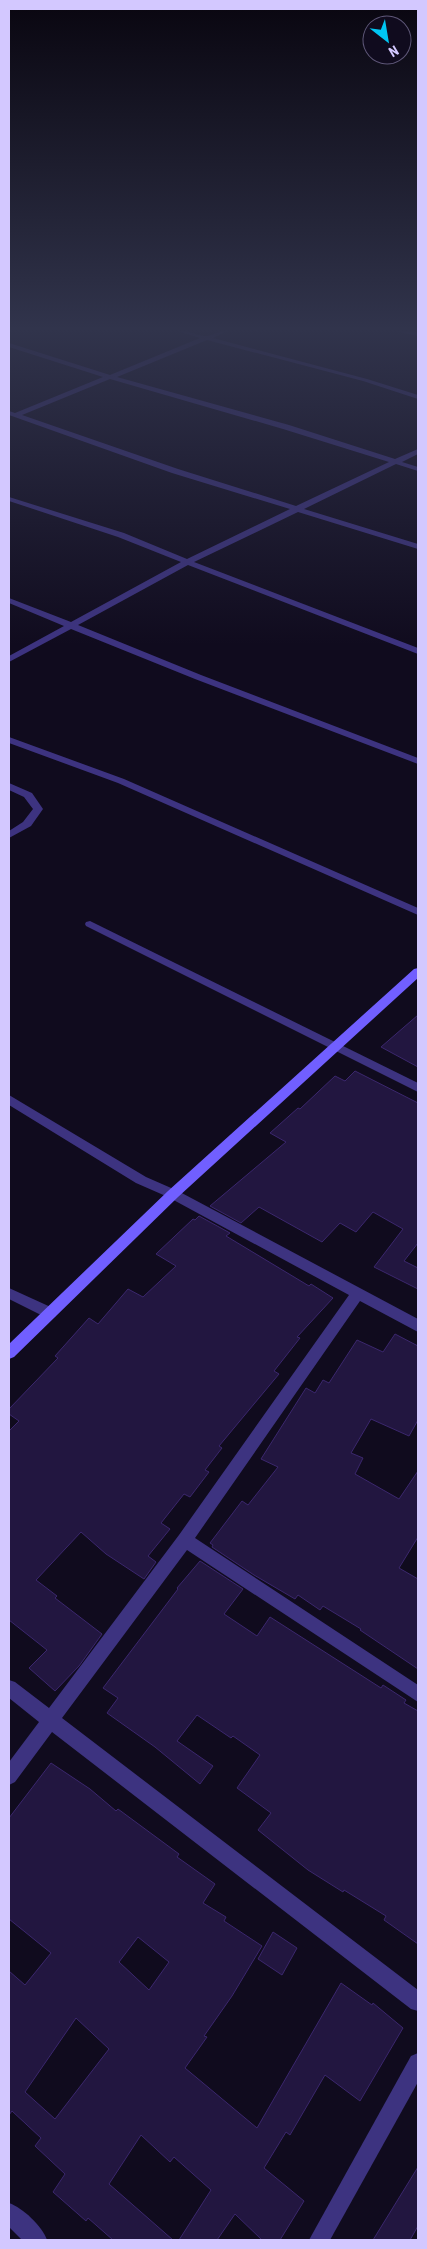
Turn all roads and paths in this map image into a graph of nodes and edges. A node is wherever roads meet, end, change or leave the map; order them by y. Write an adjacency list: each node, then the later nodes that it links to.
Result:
1 (70, 436): 7 (street)
2 (312, 436): 4 (street)
3 (418, 451): 4 (street)
4 (396, 461): 5 (street); 7 (street)
5 (418, 469)
6 (9, 500): 9 (street)
7 (298, 509): 8 (street); 9 (street)
8 (418, 547)
9 (189, 562): 11 (street); 12 (street)
10 (9, 600): 11 (street)
11 (69, 625): 13 (street); 15 (street)
12 (418, 651)
13 (9, 659)
14 (9, 740): 18 (street)
15 (418, 761)
16 (9, 786): 17 (street)
17 (9, 836)
18 (418, 912)
19 (90, 924): 21 (street)
20 (418, 972): 21 (street)
21 (335, 1046): 22 (street); 24 (street)
22 (418, 1088)
23 (9, 1099): 24 (street)
24 (173, 1194): 26 (street); 27 (street)
25 (9, 1293): 27 (street)
26 (358, 1294): 28 (street); 30 (street)
27 (50, 1313): 29 (street)
28 (418, 1326)
29 (9, 1353)
30 (185, 1540): 32 (street); 33 (street)
31 (9, 1688): 33 (street)
32 (418, 1694)
33 (52, 1720): 34 (street); 35 (street)
34 (9, 1776)
35 (418, 2002)
36 (418, 2063): 39 (street)
37 (9, 2213): 38 (street)
38 (37, 2240)
39 (319, 2240)

